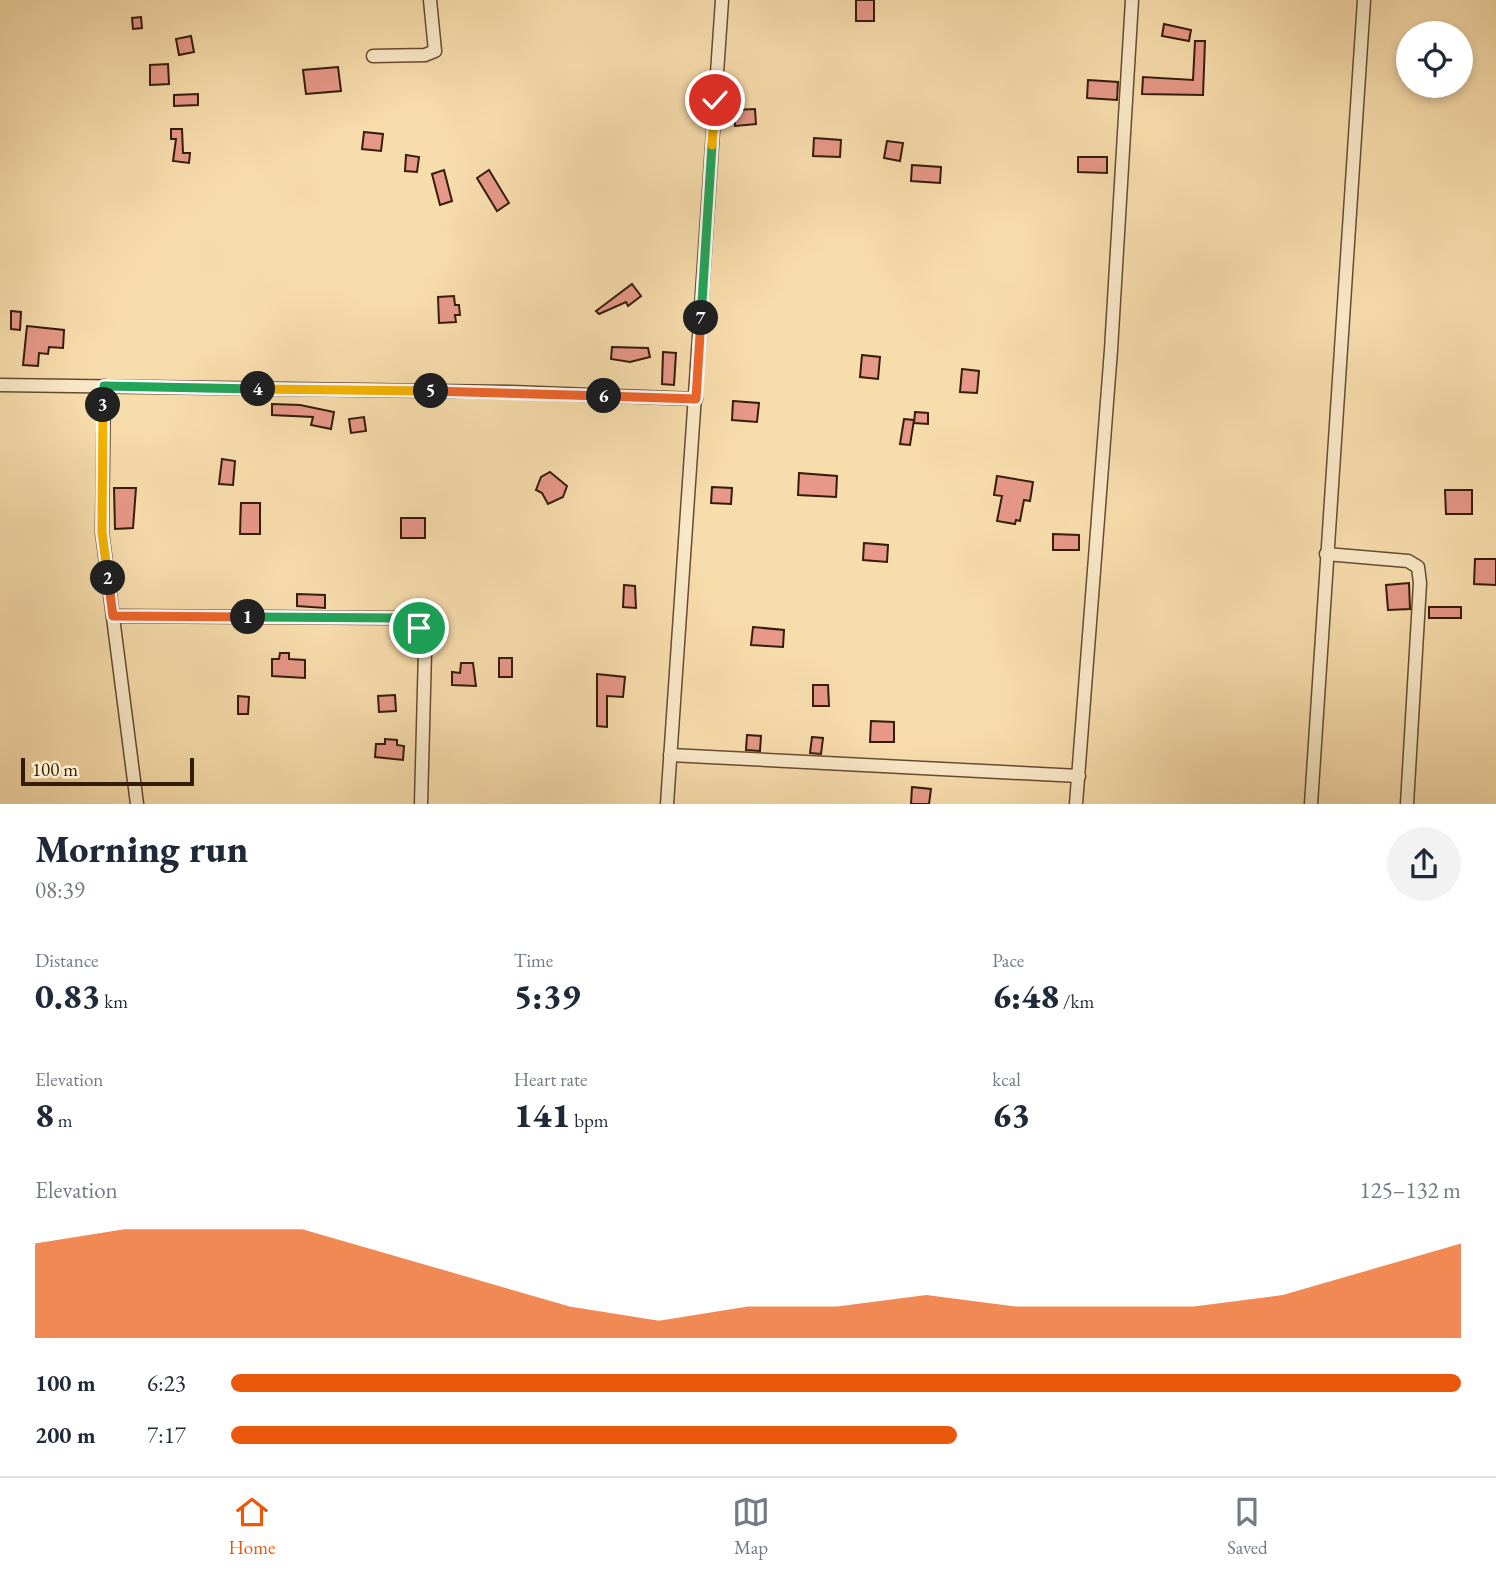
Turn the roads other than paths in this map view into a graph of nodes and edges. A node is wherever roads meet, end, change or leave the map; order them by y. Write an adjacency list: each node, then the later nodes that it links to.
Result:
1 (430, 0): 5 (street)
2 (722, 0): 8 (street)
3 (1132, 0): 12 (street)
4 (1364, 0): 9 (street)
5 (373, 56)
6 (0, 385): 7 (street)
7 (104, 386): 8 (street); 10 (street)
8 (696, 399): 11 (street)
9 (1326, 554): 17 (street); 18 (street)
10 (113, 616): 13 (street); 14 (street)
11 (670, 755): 12 (street); 15 (street)
12 (1079, 776): 16 (street)
13 (137, 804)
14 (421, 804)
15 (667, 804)
16 (1076, 804)
17 (1311, 804)
18 (1407, 804)

